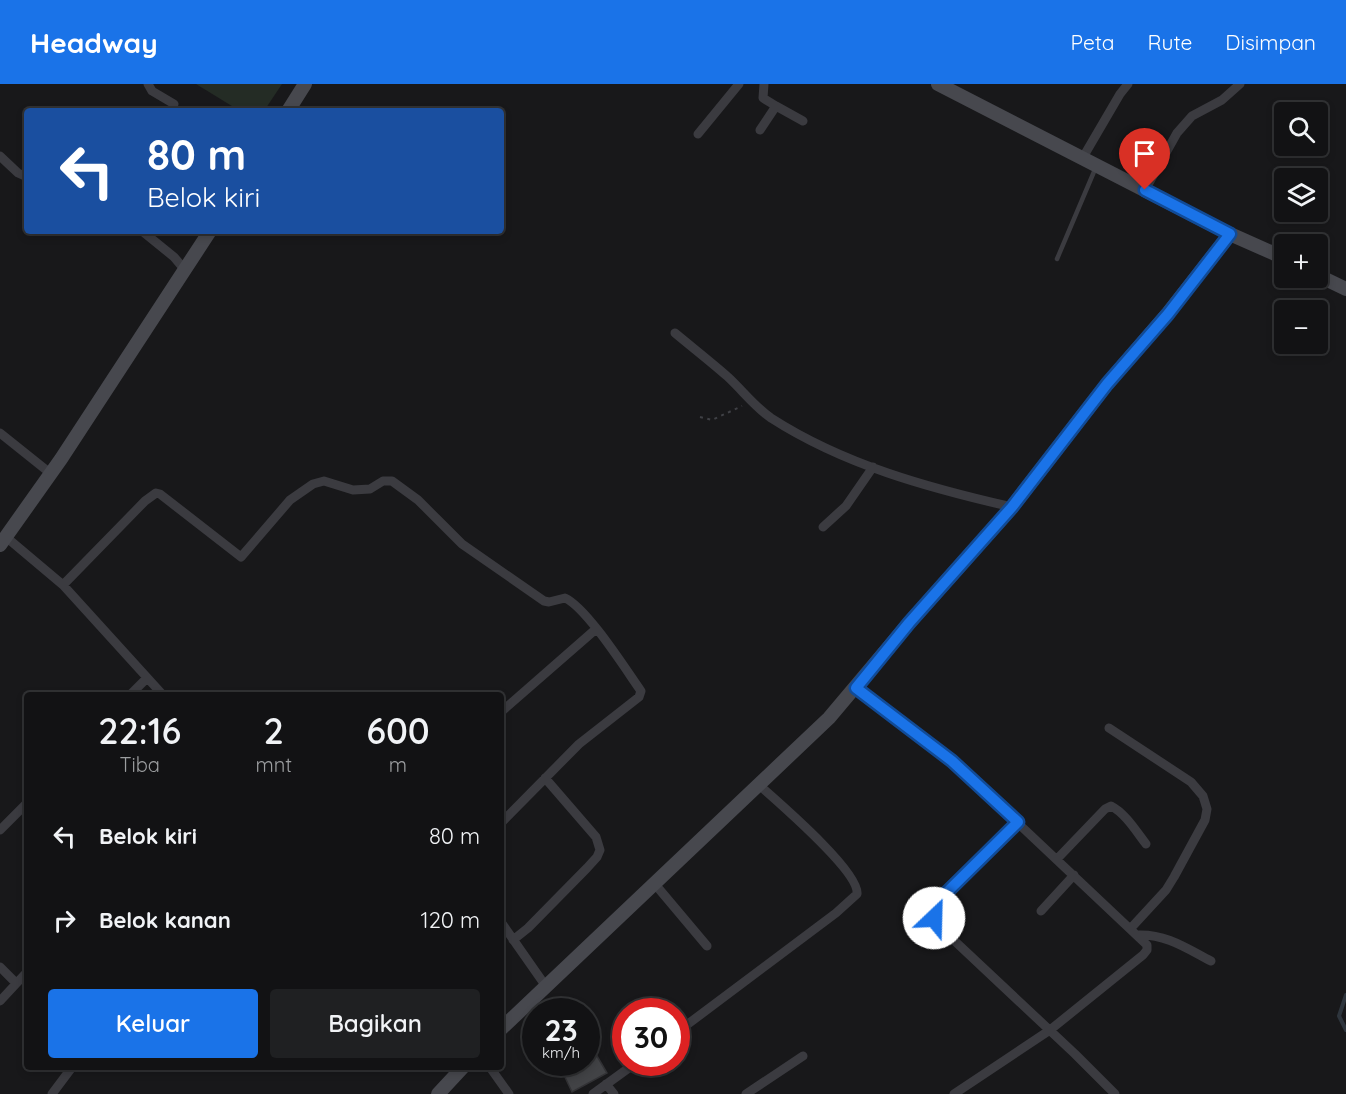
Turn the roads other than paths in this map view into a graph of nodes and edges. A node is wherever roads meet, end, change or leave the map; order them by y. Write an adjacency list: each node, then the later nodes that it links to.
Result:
1 (148, 84): 8 (street)
2 (305, 84): 10 (street)
3 (739, 84): 13 (street)
4 (764, 84): 9 (street)
5 (938, 84): 15 (street)
6 (1128, 84): 15 (street)
7 (1240, 84): 18 (street)
8 (174, 104)
9 (776, 106): 11 (street); 12 (street)
10 (290, 108)
11 (803, 121)
12 (760, 130)
13 (698, 134)
14 (0, 156): 17 (street)
15 (1082, 159): 16 (street)
16 (1096, 166): 18 (street); 23 (lane)
17 (24, 176)
18 (1145, 190): 21 (street)
19 (146, 234): 24 (street)
20 (208, 234): 24 (street)
21 (1230, 234): 22 (street); 31 (street)
22 (1274, 254)
23 (1057, 259)
24 (185, 270): 30 (street)
25 (1328, 280): 26 (street)
26 (1346, 289)
27 (675, 333): 29 (street)
28 (0, 433): 30 (street)
29 (873, 467): 31 (street); 32 (street)
30 (50, 473): 33 (street)
31 (1012, 507): 37 (street)
32 (823, 527)
33 (3, 541): 34 (street)
34 (63, 585): 35 (street); 36 (street)
35 (596, 629): 40 (street); 42 (street)
36 (147, 678): 38 (street); 39 (street)
37 (856, 688): 43 (street); 46 (street)
38 (133, 692)
39 (160, 692)
40 (504, 709)
41 (1109, 728): 54 (street)
42 (545, 778): 45 (street); 55 (street)
43 (759, 785): 51 (street); 63 (street)
44 (24, 806): 47 (street)
45 (504, 820)
46 (1018, 822): 49 (street); 65 (street)
47 (0, 830)
48 (1146, 844): 49 (street)
49 (1057, 859): 50 (street)
50 (1074, 875): 52 (street); 54 (street)
51 (654, 883): 56 (street); 61 (street)
52 (1041, 911)
53 (504, 926): 55 (street)
54 (1135, 932): 57 (street); 65 (street)
55 (513, 940): 61 (street)
56 (707, 946)
57 (1211, 961)
58 (0, 967): 60 (street)
59 (24, 975): 60 (street)
60 (16, 983): 62 (street)
61 (545, 985): 64 (street)
62 (0, 1001)
63 (690, 1023)
64 (504, 1026)
65 (1050, 1030): 78 (street); 79 (street)
66 (802, 1056): 77 (street)
67 (70, 1070): 72 (street)
68 (460, 1070): 73 (street)
69 (492, 1070): 74 (street)
70 (617, 1076): 71 (street)
71 (606, 1084): 75 (street); 76 (street)
72 (52, 1094)
73 (438, 1094)
74 (509, 1094)
75 (593, 1094)
76 (614, 1094)
77 (746, 1094)
78 (954, 1094)
79 (1115, 1094)

